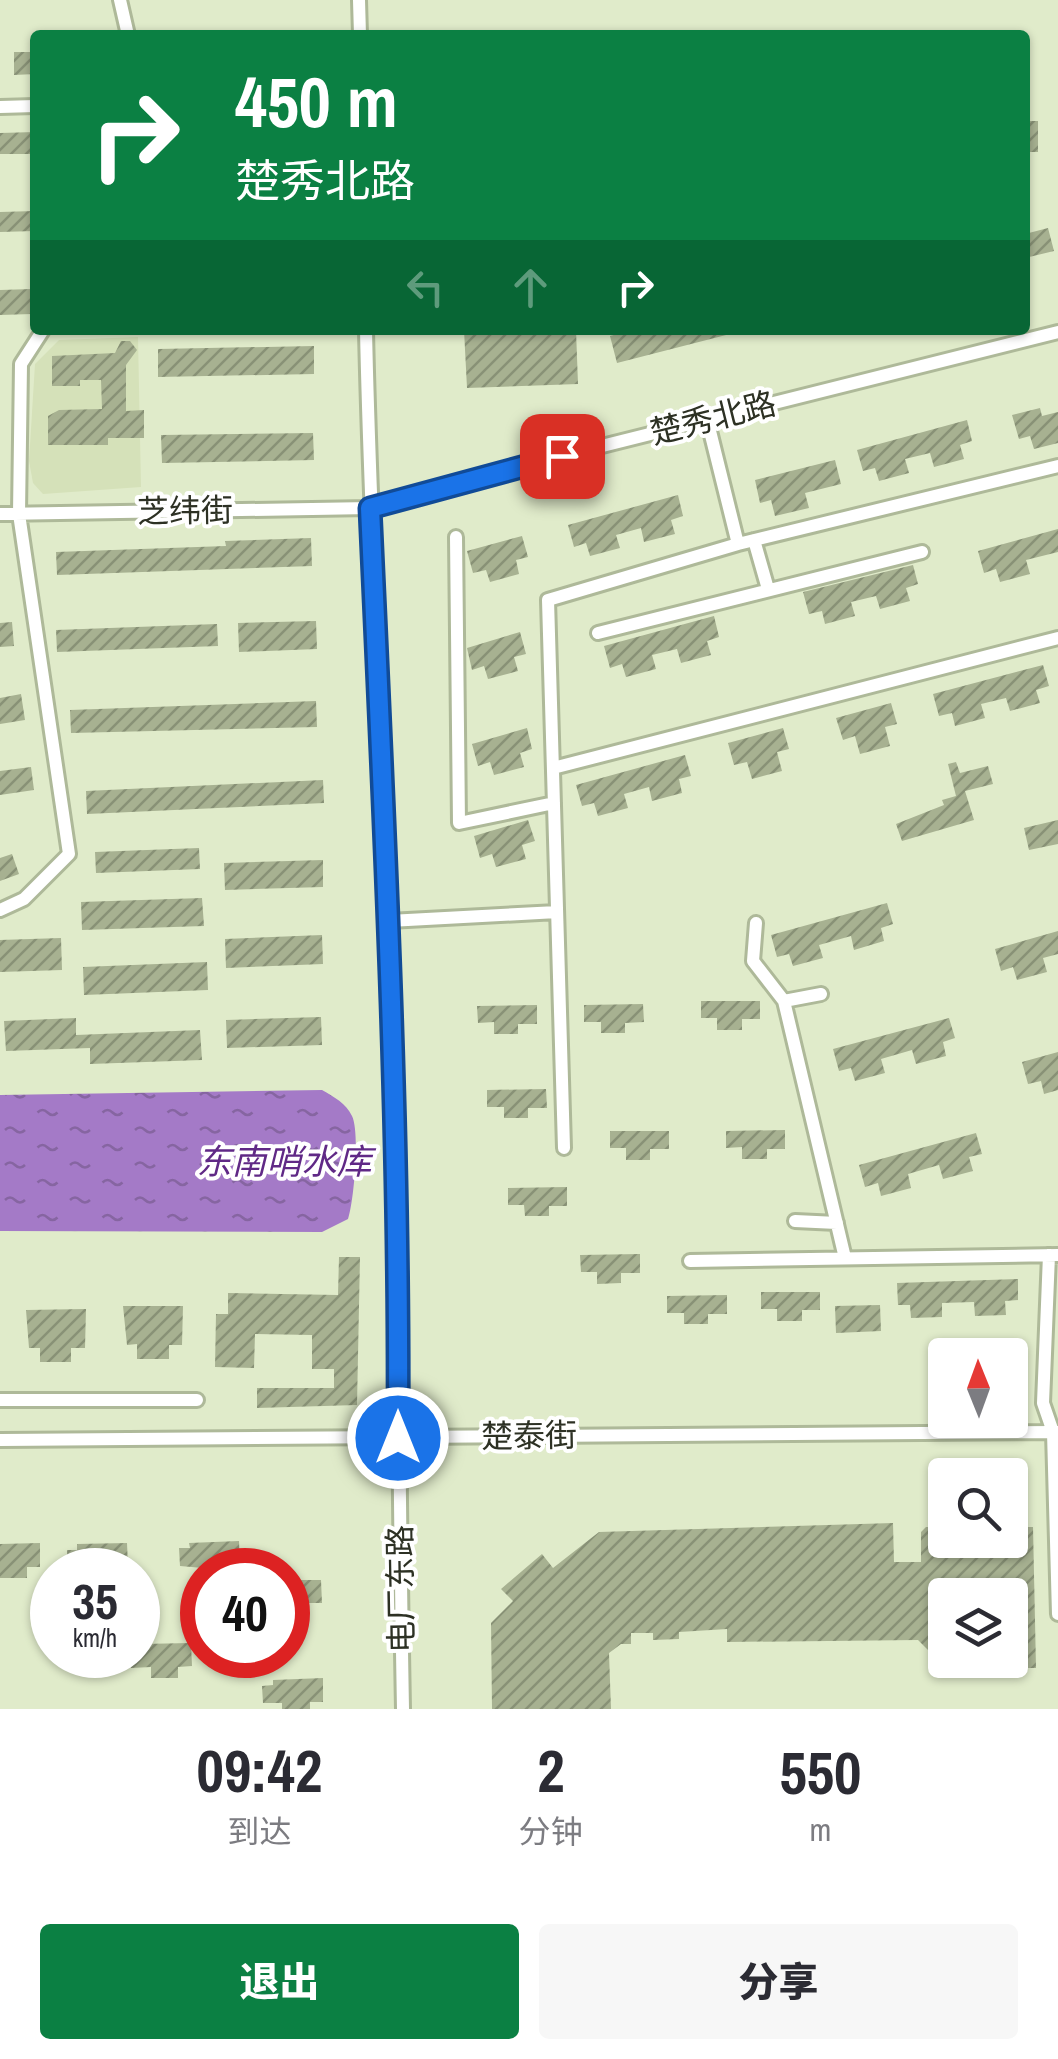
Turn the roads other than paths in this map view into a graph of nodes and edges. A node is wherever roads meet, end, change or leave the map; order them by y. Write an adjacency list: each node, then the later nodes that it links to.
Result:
1 (120, 0): 3 (street)
2 (359, 0): 4 (street)
3 (127, 30)
4 (360, 30)
5 (30, 106): 6 (street)
6 (0, 107)
7 (1058, 332): 10 (street, 楚秀北路)
8 (40, 335): 14 (street)
9 (366, 335): 12 (street, 电厂东路)
10 (707, 419): 12 (street, 楚秀北路); 17 (street)
11 (1058, 466): 16 (street)
12 (370, 508): 14 (street, 芝纬街); 26 (street, 电厂东路)
13 (0, 514): 14 (street, 芝纬街)
14 (19, 514): 24 (street)
15 (456, 537): 23 (street)
16 (754, 540): 17 (street); 19 (street)
17 (738, 544): 22 (street)
18 (922, 552): 19 (street)
19 (768, 589): 20 (street)
20 (598, 633)
21 (1058, 638): 22 (street)
22 (553, 768): 23 (street)
23 (554, 803): 25 (street)
24 (0, 910)
25 (557, 912): 26 (street); 30 (street)
26 (389, 921): 39 (street, 电厂东路)
27 (756, 924): 29 (street)
28 (821, 994): 29 (street)
29 (784, 1001): 32 (street)
30 (564, 1148)
31 (795, 1221): 32 (street)
32 (837, 1222): 34 (street)
33 (1054, 1255): 34 (street); 38 (street)
34 (845, 1258): 35 (street)
35 (690, 1261)
36 (0, 1400): 37 (street)
37 (196, 1400)
38 (1056, 1432): 39 (street, 楚泰街); 41 (street)
39 (398, 1438): 40 (street, 楚泰街); 43 (street, 电厂东路)
40 (0, 1440)
41 (1056, 1507): 42 (street)
42 (1058, 1614)
43 (404, 1709)

